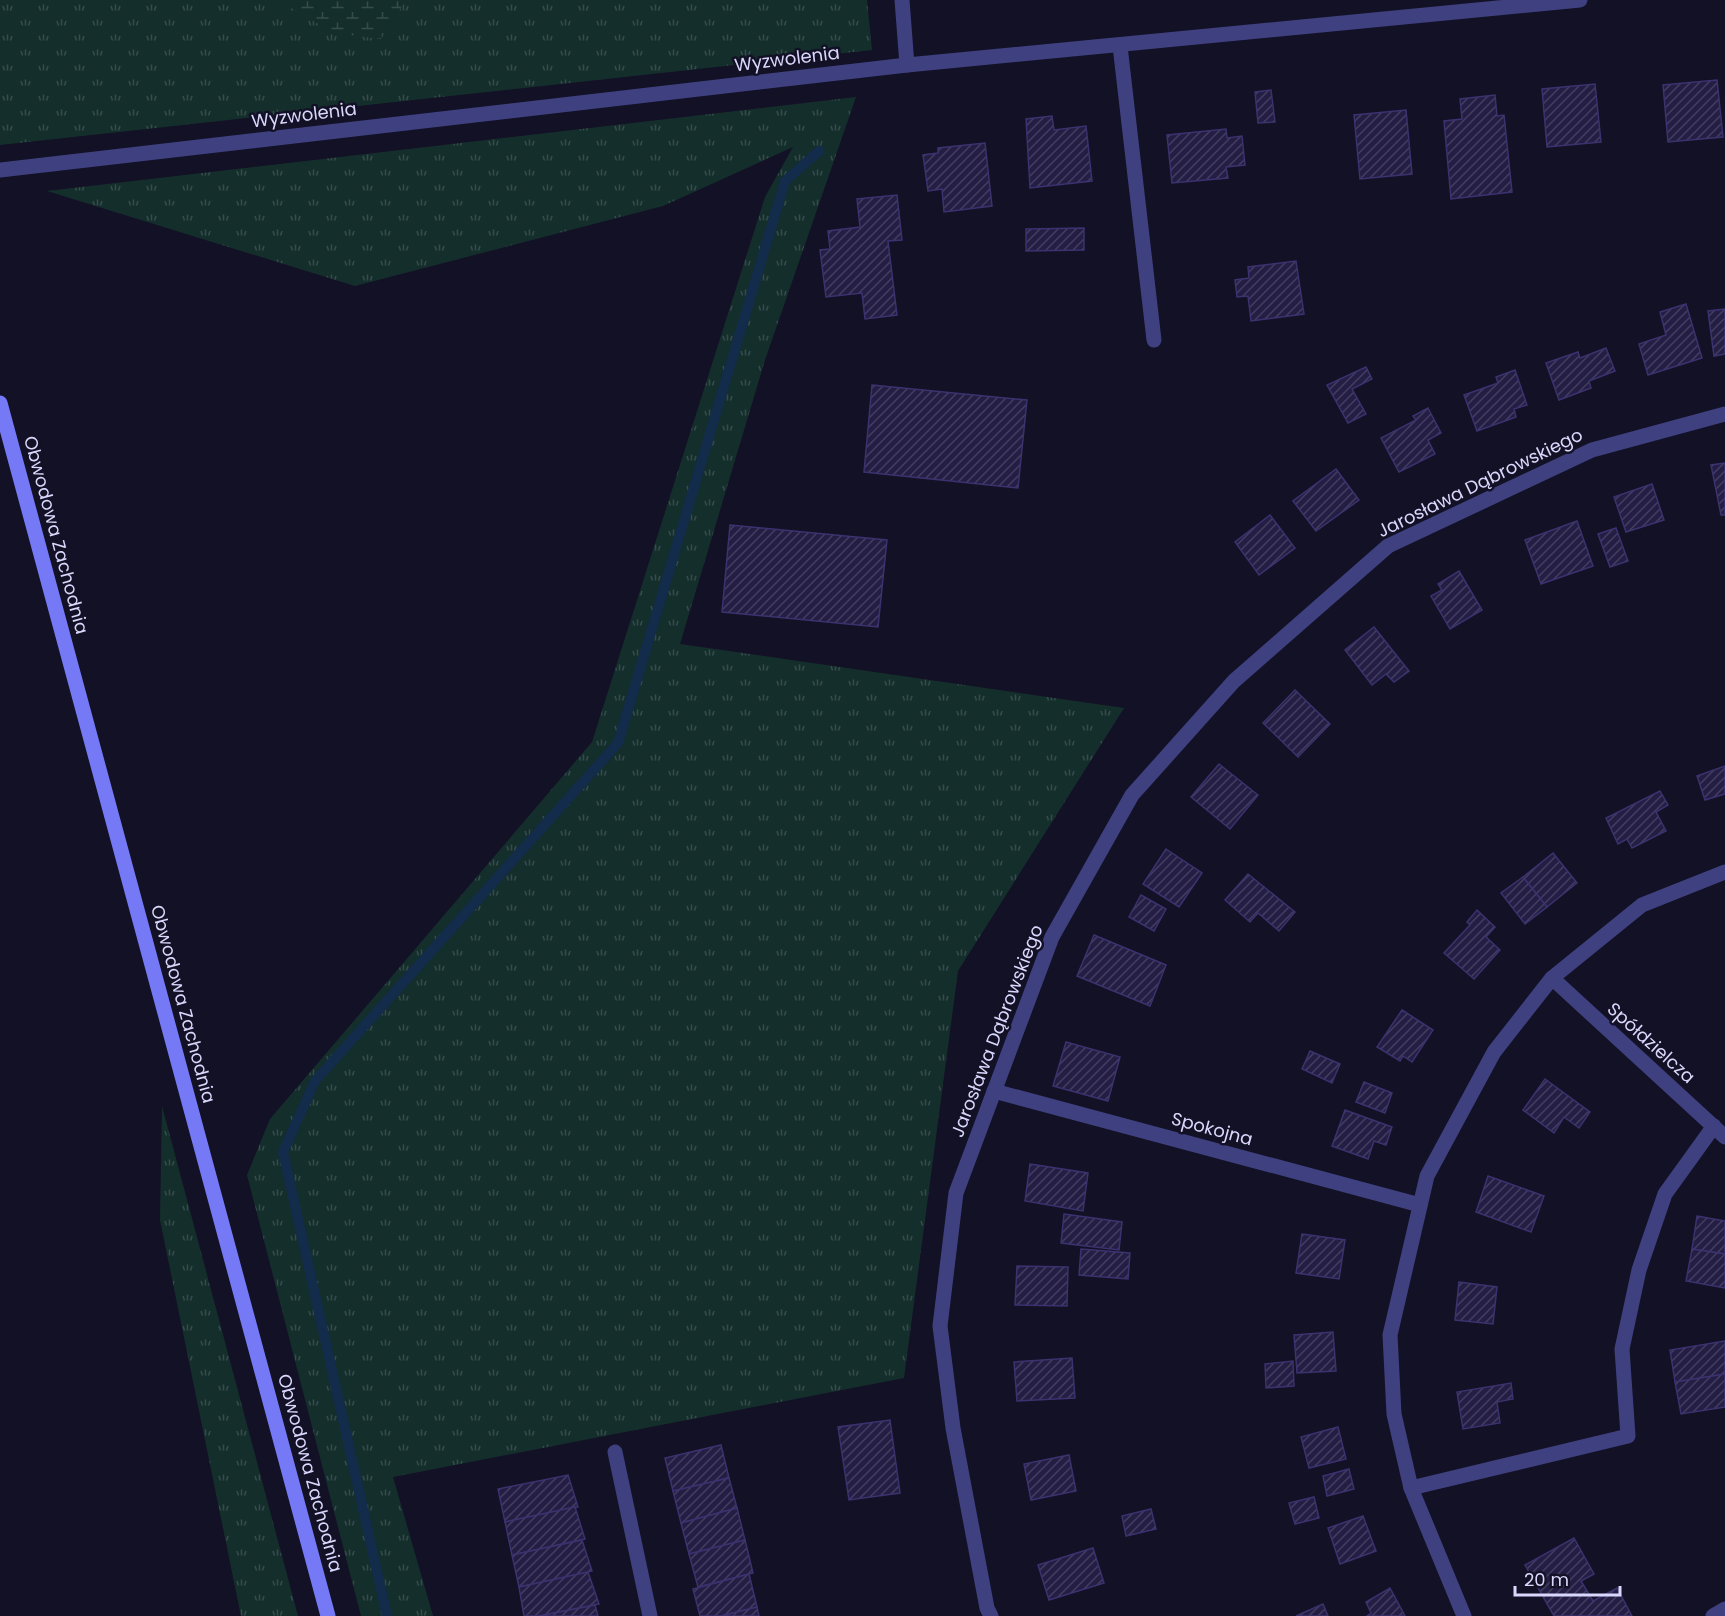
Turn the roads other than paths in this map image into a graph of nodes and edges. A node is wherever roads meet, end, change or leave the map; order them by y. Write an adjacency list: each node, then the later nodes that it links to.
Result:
1 (902, 0): 4 (street)
2 (1580, 0): 3 (street, Wyzwolenia)
3 (1120, 46): 4 (street, Wyzwolenia); 6 (street)
4 (907, 65): 5 (street, Wyzwolenia)
5 (0, 170)
6 (1154, 340)
7 (0, 402): 17 (main road, Obwodowa Zachodnia)
8 (1725, 414): 11 (street, Jarosława Dąbrowskiego)
9 (1725, 872): 10 (street)
10 (1552, 978): 12 (street, Spółdzielcza); 13 (street)
11 (994, 1091): 13 (street, Spokojna); 19 (street, Jarosława Dąbrowskiego)
12 (1720, 1131): 15 (street)
13 (1420, 1205): 15 (street)
14 (615, 1452): 18 (street)
15 (1411, 1488): 20 (street)
16 (1725, 1609): 21 (street)
17 (328, 1616)
18 (650, 1616)
19 (991, 1616)
20 (1464, 1616)
21 (1713, 1616)

